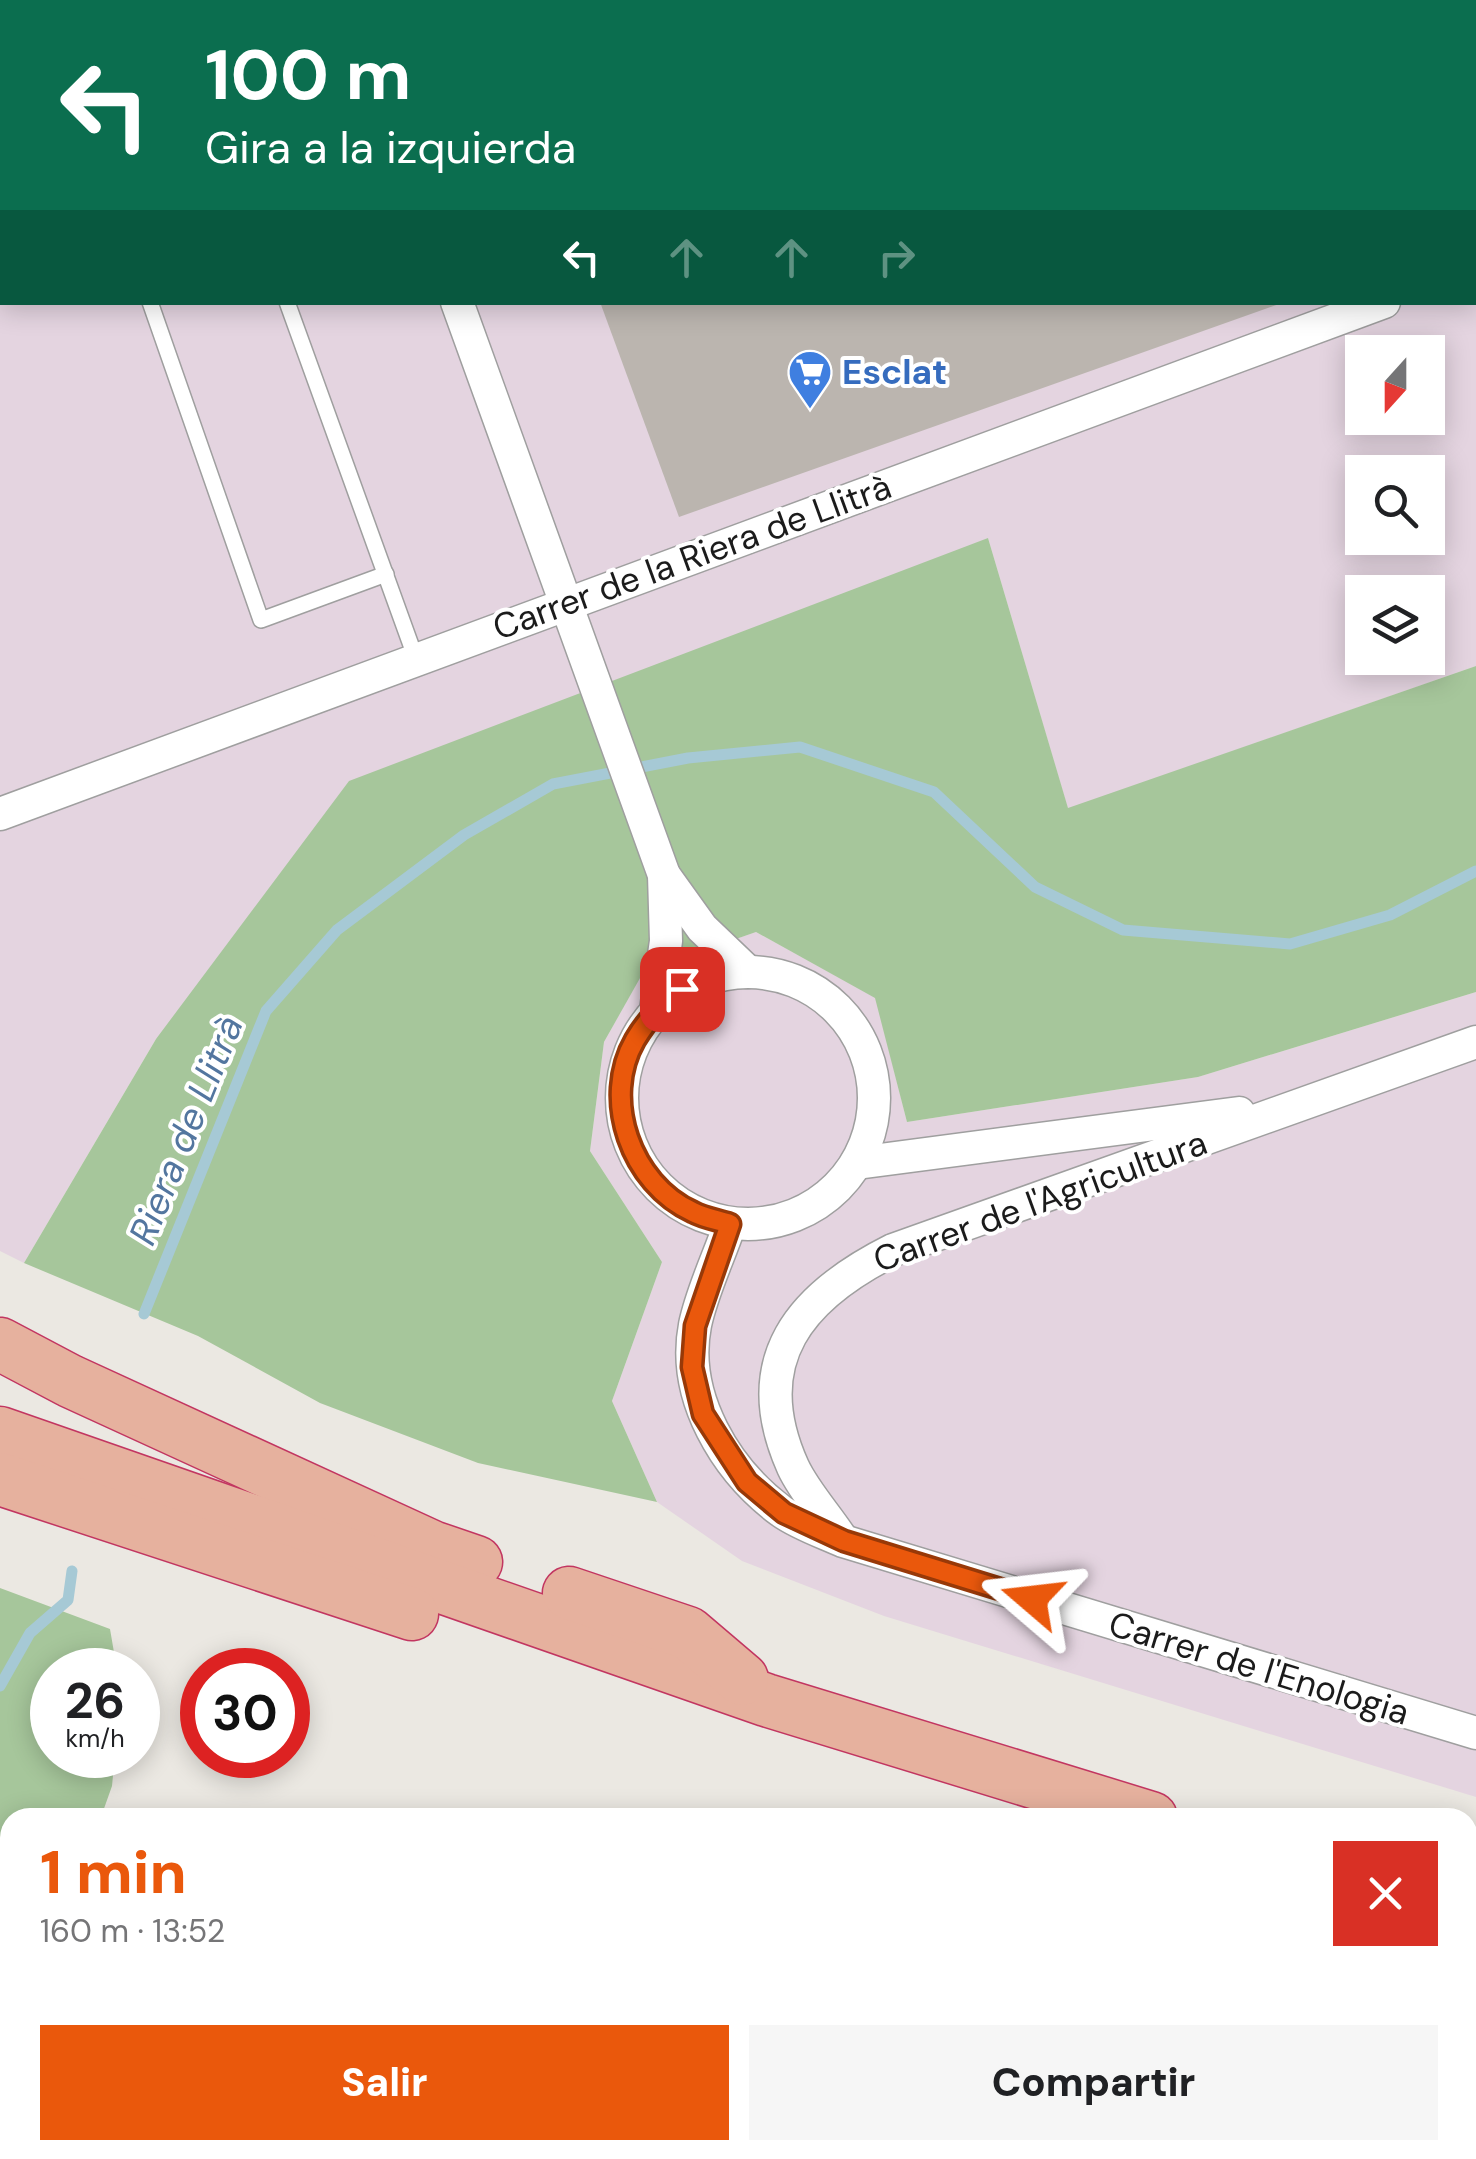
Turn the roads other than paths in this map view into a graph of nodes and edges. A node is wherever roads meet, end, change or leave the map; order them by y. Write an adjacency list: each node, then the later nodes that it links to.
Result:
1 (151, 305): 5 (lane)
2 (288, 305): 5 (lane)
3 (458, 305): 6 (street)
4 (1376, 305): 6 (street, Carrer de la Riera de Llitrà)
5 (386, 574): 7 (lane)
6 (566, 603): 7 (street, Carrer de la Riera de Llitrà); 9 (street)
7 (416, 659): 8 (street, Carrer de la Riera de Llitrà)
8 (0, 814)
9 (664, 876): 10 (street); 11 (street)
10 (748, 972): 11 (street); 14 (street)
11 (656, 1010): 15 (street)
12 (1476, 1042): 13 (street, Carrer de l'Agricultura)
13 (1301, 1105): 14 (street, Carrer de l'Agricultura); 19 (street, Carrer de l'Agricultura)
14 (857, 1163): 15 (street)
15 (730, 1224): 19 (street, Carrer de l'Enologia)
16 (0, 1344): 20 (highway)
17 (0, 1432): 20 (highway)
18 (0, 1479): 20 (highway)
19 (844, 1541): 21 (street, Carrer de l'Enologia)
20 (766, 1700): 22 (highway)
21 (1476, 1733)
22 (1119, 1808)

